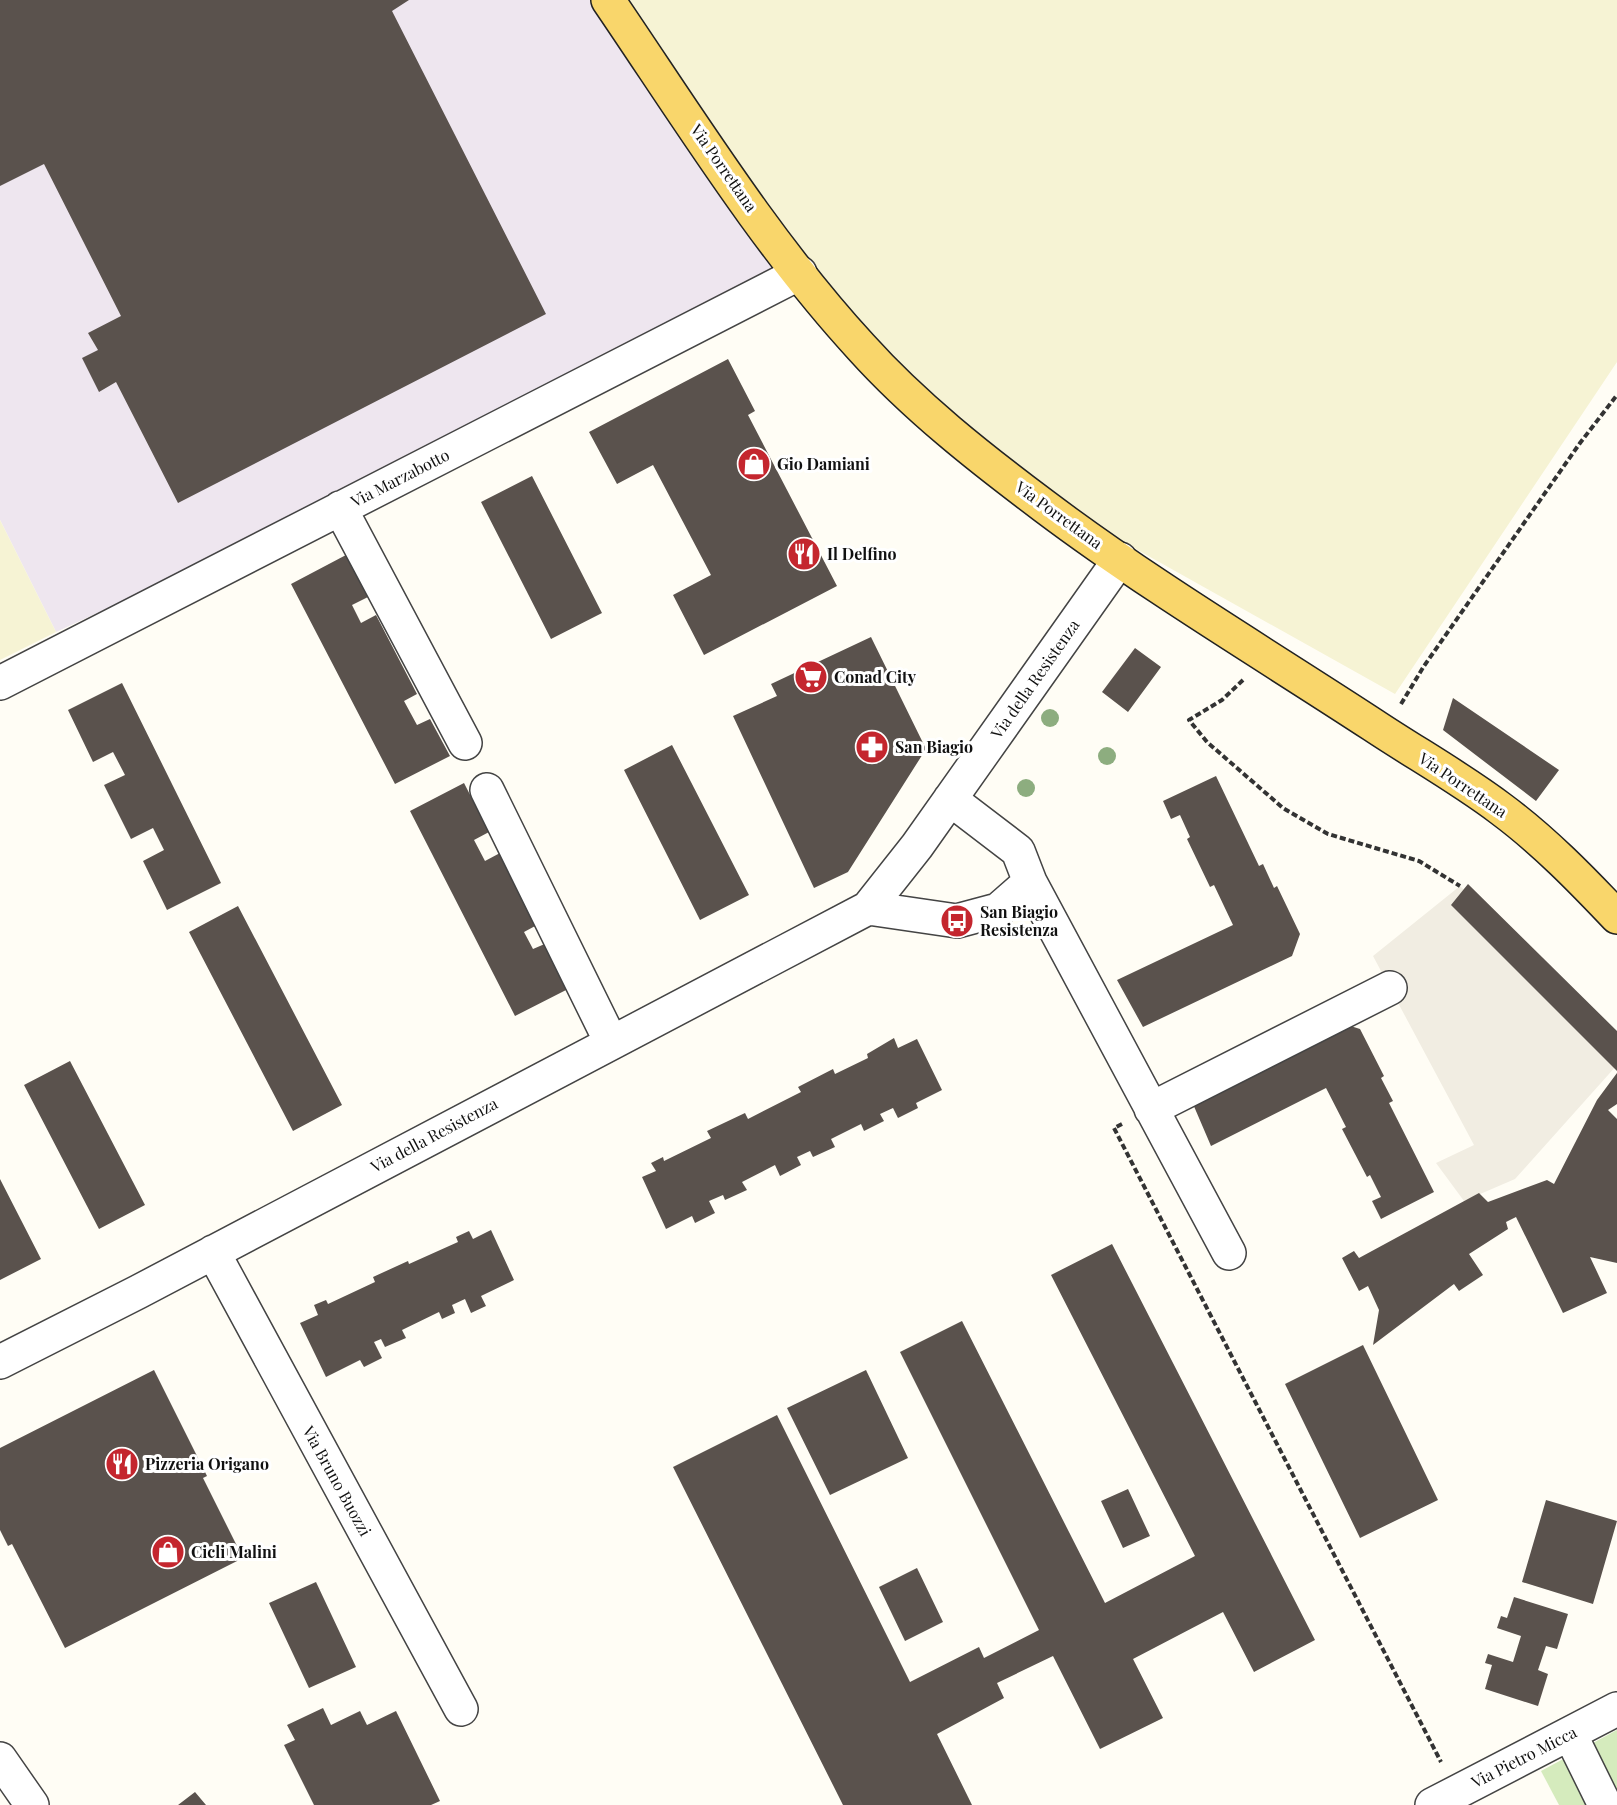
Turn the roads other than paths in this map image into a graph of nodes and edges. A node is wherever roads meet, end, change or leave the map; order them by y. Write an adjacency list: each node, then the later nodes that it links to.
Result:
1 (608, 0): 2 (main road, Via Porrettana)
2 (800, 273): 3 (street, Via Marzabotto); 4 (main road, Via Porrettana)
3 (340, 508): 5 (street, Via Marzabotto); 6 (street)
4 (1120, 559): 8 (street, Via della Resistenza); 11 (main road, Via Porrettana)
5 (0, 683)
6 (465, 743)
7 (487, 790): 13 (street)
8 (950, 800): 9 (street); 10 (street, Via della Resistenza)
9 (1030, 882): 10 (street); 14 (street)
10 (868, 908): 13 (street, Via della Resistenza)
11 (1617, 917)
12 (1390, 988): 14 (street)
13 (611, 1042): 15 (street, Via della Resistenza)
14 (1151, 1109): 16 (street)
15 (213, 1252): 17 (street, Via della Resistenza); 18 (street, Via Bruno Buozzi)
16 (1229, 1253)
17 (0, 1362)
18 (462, 1709)
19 (1617, 1709): 20 (street, Via Pietro Micca)
20 (1570, 1734): 22 (street, Via Pietro Micca); 24 (street)
21 (0, 1759): 23 (street)
22 (1444, 1799)
23 (32, 1805)
24 (1605, 1805)

